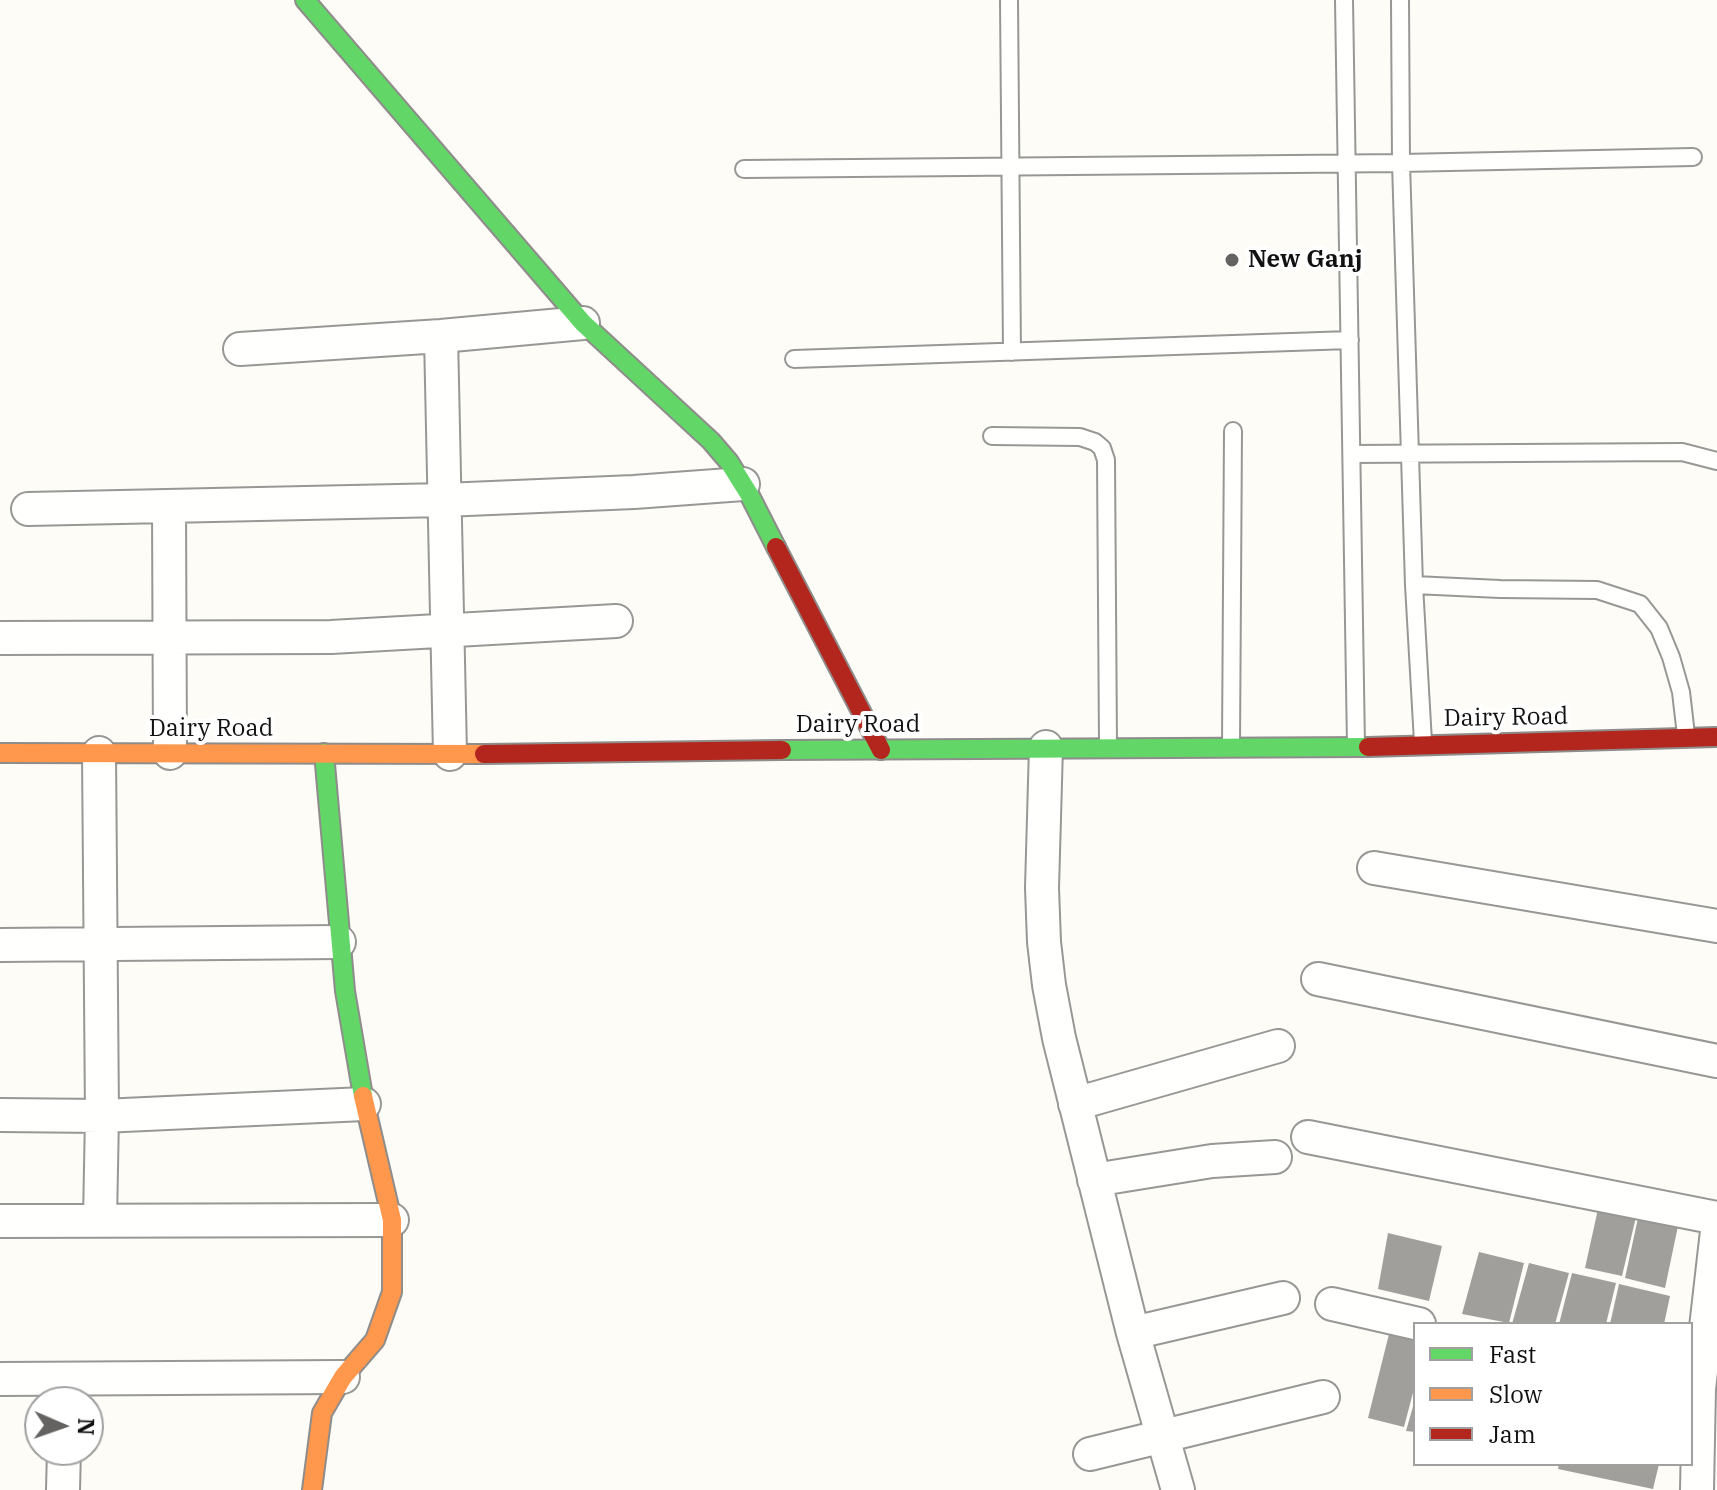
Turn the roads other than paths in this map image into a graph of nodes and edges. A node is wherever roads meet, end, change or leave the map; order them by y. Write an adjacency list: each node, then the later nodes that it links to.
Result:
1 (305, 0): 10 (street)
2 (1009, 0): 8 (lane)
3 (1344, 0): 6 (lane)
4 (1400, 0): 7 (lane)
5 (1693, 157): 7 (lane)
6 (1347, 161): 7 (lane); 8 (lane); 12 (lane)
7 (1401, 163): 19 (lane)
8 (1010, 167): 9 (lane); 14 (lane)
9 (744, 169)
10 (583, 323): 11 (street); 21 (street)
11 (441, 336): 13 (street); 22 (street)
12 (1350, 340): 14 (lane); 18 (lane)
13 (240, 349)
14 (1012, 352): 15 (lane)
15 (794, 359)
16 (1233, 431): 35 (lane)
17 (992, 436): 34 (lane)
18 (1352, 454): 19 (lane); 36 (lane)
19 (1411, 455): 20 (lane); 25 (lane)
20 (1717, 461)
21 (743, 484): 22 (street); 37 (street)
22 (444, 500): 23 (street); 27 (street)
23 (169, 506): 24 (street); 29 (street)
24 (28, 509)
25 (1414, 585): 31 (lane); 32 (lane)
26 (616, 621): 27 (street)
27 (448, 632): 29 (street); 42 (street)
28 (0, 638): 29 (street)
29 (168, 639): 40 (street)
30 (1717, 737): 31 (street, Dairy Road)
31 (1687, 740): 32 (street, Dairy Road)
32 (1423, 744): 36 (street, Dairy Road)
33 (1046, 747): 34 (street, Dairy Road); 37 (street, Dairy Road); 52 (street)
34 (1108, 747): 35 (street, Dairy Road)
35 (1231, 747): 36 (street, Dairy Road)
36 (1356, 747)
37 (881, 750): 42 (street, Dairy Road)
38 (0, 753): 39 (street, Dairy Road)
39 (99, 753): 40 (street, Dairy Road); 47 (street)
40 (170, 753): 41 (street, Dairy Road)
41 (324, 753): 42 (street, Dairy Road); 45 (street)
42 (450, 754)
43 (1374, 868): 44 (street)
44 (1717, 926)
45 (339, 942): 47 (street); 51 (street)
46 (0, 945): 47 (street)
47 (101, 946): 54 (street)
48 (1318, 979): 50 (street)
49 (1278, 1046): 52 (street)
50 (1717, 1061)
51 (364, 1104): 54 (street); 60 (street)
52 (1075, 1104): 57 (street)
53 (0, 1115): 54 (street)
54 (102, 1116): 59 (street)
55 (1308, 1137): 58 (street)
56 (1275, 1157): 57 (street)
57 (1094, 1180): 66 (street)
58 (1717, 1218)
59 (100, 1220): 60 (street); 61 (street)
60 (392, 1220): 67 (street)
61 (0, 1221)
62 (1717, 1231): 71 (street)
63 (1283, 1298): 66 (street)
64 (1332, 1304): 65 (street)
65 (1413, 1323)
66 (1133, 1333): 73 (street)
67 (343, 1377): 70 (street); 77 (street)
68 (0, 1379): 69 (street)
69 (41, 1386)
70 (104, 1388)
71 (1702, 1390): 79 (street)
72 (1323, 1397): 73 (street)
73 (1162, 1436): 74 (street); 78 (street)
74 (1090, 1454)
75 (64, 1466): 76 (street)
76 (63, 1490)
77 (312, 1490)
78 (1178, 1490)
79 (1697, 1490)

